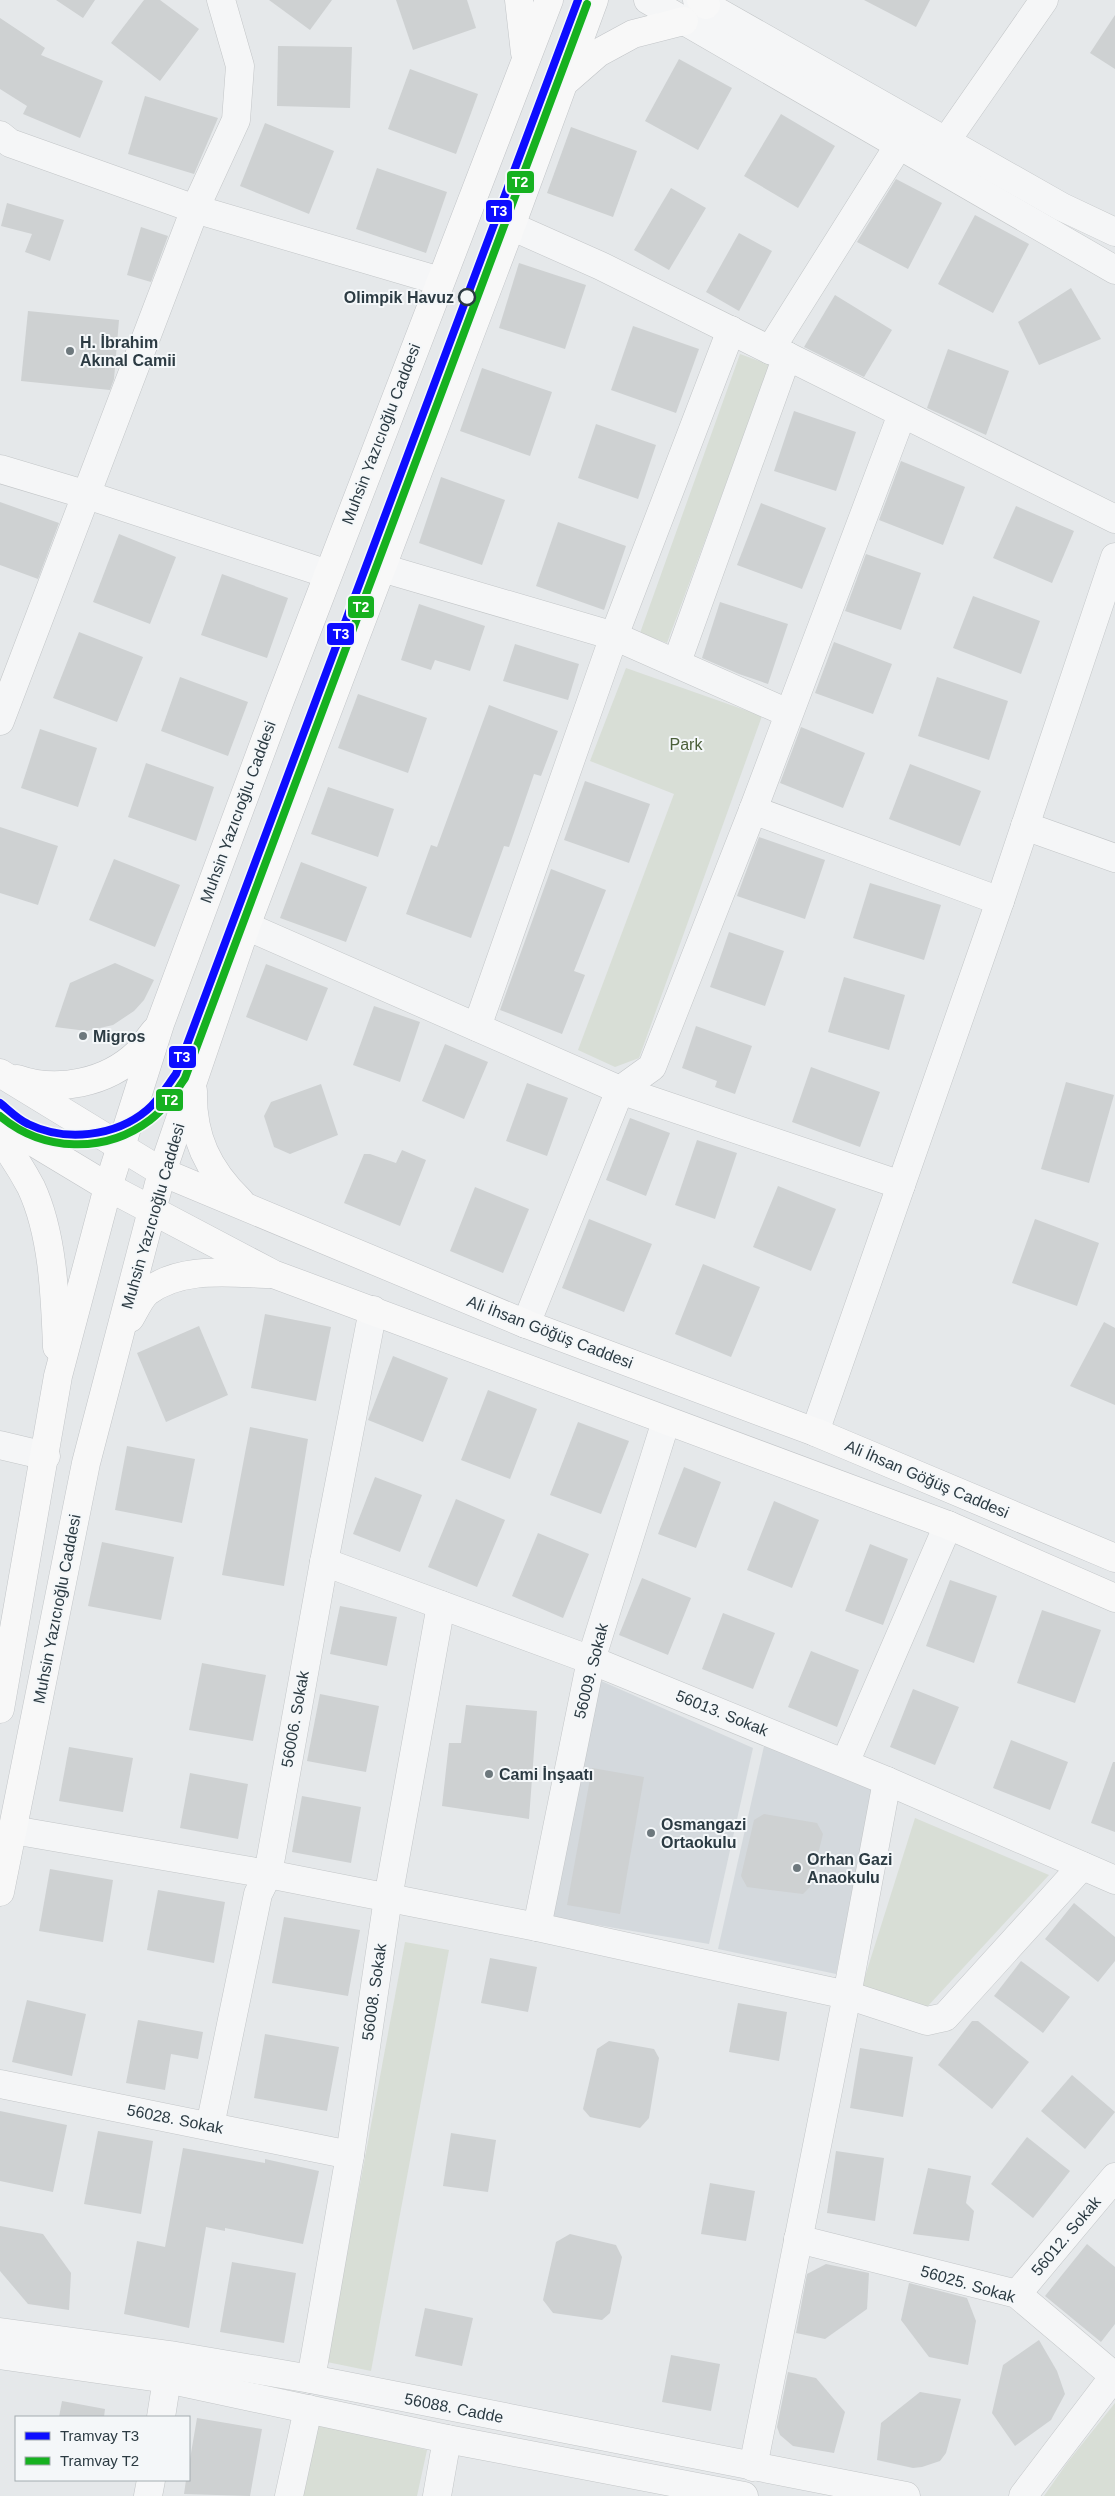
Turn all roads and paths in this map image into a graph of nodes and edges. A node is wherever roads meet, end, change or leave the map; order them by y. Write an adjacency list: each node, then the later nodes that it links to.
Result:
1 (221, 0): 13 (street)
2 (519, 0): 8 (main road)
3 (549, 0): 8 (main road, Muhsin Yazıcıoğlu Caddesi)
4 (594, 0): 9 (main road, Muhsin Yazıcıoğlu Caddesi)
5 (648, 0): 7 (street)
6 (1044, 0): 10 (street)
7 (697, 6): 9 (main road); 10 (street); 12 (street)
8 (525, 58): 17 (main road, Muhsin Yazıcıoğlu Caddesi)
9 (564, 83): 14 (main road, Muhsin Yazıcıoğlu Caddesi)
10 (946, 141): 15 (street)
11 (3, 145): 13 (street)
12 (899, 145): 16 (street); 19 (street)
13 (194, 209): 17 (street); 22 (street)
14 (511, 226): 18 (street); 25 (main road, Muhsin Yazıcıoğlu Caddesi)
15 (1115, 232)
16 (1115, 270)
17 (440, 281): 26 (main road, Muhsin Yazıcıoğlu Caddesi)
18 (730, 330): 19 (street); 27 (street)
19 (779, 353): 20 (street); 28 (street)
20 (902, 414): 23 (street); 29 (street)
21 (0, 469): 22 (street)
22 (87, 495): 26 (street); 30 (street)
23 (1115, 519)
24 (1115, 557): 32 (street)
25 (382, 568): 27 (street); 35 (main road, Muhsin Yazıcıoğlu Caddesi)
26 (328, 574): 36 (main road, Muhsin Yazıcıoğlu Caddesi)
27 (614, 636): 28 (street); 37 (street)
28 (677, 662): 29 (street)
29 (788, 713): 31 (street)
30 (0, 721)
31 (753, 810): 34 (street); 40 (street)
32 (1025, 826): 33 (street); 34 (street)
33 (1115, 858)
34 (1000, 900): 45 (street)
35 (246, 926): 37 (street); 39 (main road, Muhsin Yazıcıoğlu Caddesi)
36 (160, 1024): 38 (main road); 43 (main road, Muhsin Yazıcıoğlu Caddesi)
37 (477, 1027): 40 (street)
38 (0, 1073): 43 (main road, Ali İhsan Göğüş Caddesi)
39 (194, 1075): 44 (main road, Muhsin Yazıcıoğlu Caddesi); 47 (main road)
40 (620, 1090): 45 (street); 51 (street)
41 (0, 1122): 46 (main road)
42 (0, 1138): 53 (main road)
43 (121, 1148): 44 (main road, Ali İhsan Göğüş Caddesi); 46 (main road, Muhsin Yazıcıoğlu Caddesi)
44 (162, 1172): 47 (main road, Ali İhsan Göğüş Caddesi); 48 (main road, Muhsin Yazıcıoğlu Caddesi)
45 (901, 1185): 55 (street)
46 (108, 1187): 48 (main road); 53 (main road, Muhsin Yazıcıoğlu Caddesi)
47 (249, 1209): 51 (main road, Ali İhsan Göğüş Caddesi)
48 (152, 1211): 49 (main road); 52 (main road, Muhsin Yazıcıoğlu Caddesi)
49 (273, 1274): 50 (main road); 52 (main road)
50 (373, 1310): 54 (main road); 60 (street, 56006. Sokak)
51 (526, 1324): 55 (main road, Ali İhsan Göğüş Caddesi)
52 (120, 1332): 67 (main road, Muhsin Yazıcıoğlu Caddesi)
53 (58, 1376): 57 (main road, Muhsin Yazıcıoğlu Caddesi)
54 (666, 1420): 58 (main road); 63 (street, 56009. Sokak)
55 (815, 1432): 59 (main road, Ali İhsan Göğüş Caddesi)
56 (0, 1445): 57 (street)
57 (46, 1456): 64 (main road, Muhsin Yazıcıoğlu Caddesi)
58 (948, 1525): 61 (main road); 65 (street)
59 (1115, 1558)
60 (324, 1562): 62 (street, 56013. Sokak); 69 (street, 56006. Sokak)
61 (1115, 1598)
62 (441, 1605): 63 (street, 56013. Sokak); 72 (street, 56008. Sokak)
63 (590, 1660): 65 (street, 56013. Sokak); 73 (street, 56009. Sokak)
64 (0, 1708)
65 (845, 1763): 66 (street, 56013. Sokak)
66 (887, 1780): 68 (street, 56013. Sokak); 74 (street)
67 (13, 1830): 69 (street); 71 (main road, Muhsin Yazıcıoğlu Caddesi)
68 (1082, 1866): 70 (street, 56013. Sokak); 74 (street)
69 (268, 1874): 72 (street); 76 (street, 56006. Sokak)
70 (1115, 1880)
71 (0, 1892)
72 (388, 1898): 73 (street); 77 (street, 56008. Sokak)
73 (537, 1927): 74 (street)
74 (847, 1995): 79 (street)
75 (0, 2084): 76 (street, 56028. Sokak)
76 (210, 2126): 77 (street, 56028. Sokak)
77 (350, 2155): 85 (street, 56008. Sokak)
78 (1115, 2177): 80 (street, 56012. Sokak)
79 (798, 2239): 80 (street, 56025. Sokak); 89 (street)
80 (1016, 2294): 83 (street, 56025. Sokak)
81 (0, 2332): 85 (street, 56088. Cadde)
82 (0, 2355): 84 (street, 56088. Cadde)
83 (1115, 2376): 96 (street)
84 (167, 2379): 86 (street, 56088. Cadde); 87 (street)
85 (311, 2379): 89 (street, 56088. Cadde)
86 (308, 2409): 88 (street, 56088. Cadde); 92 (street)
87 (161, 2416)
88 (447, 2439): 93 (street); 94 (street, 56088. Cadde)
89 (753, 2467): 95 (street, 56088. Cadde)
90 (150, 2481): 91 (street)
91 (148, 2496)
92 (289, 2496)
93 (437, 2496)
94 (744, 2496)
95 (906, 2496)
96 (1023, 2496)

